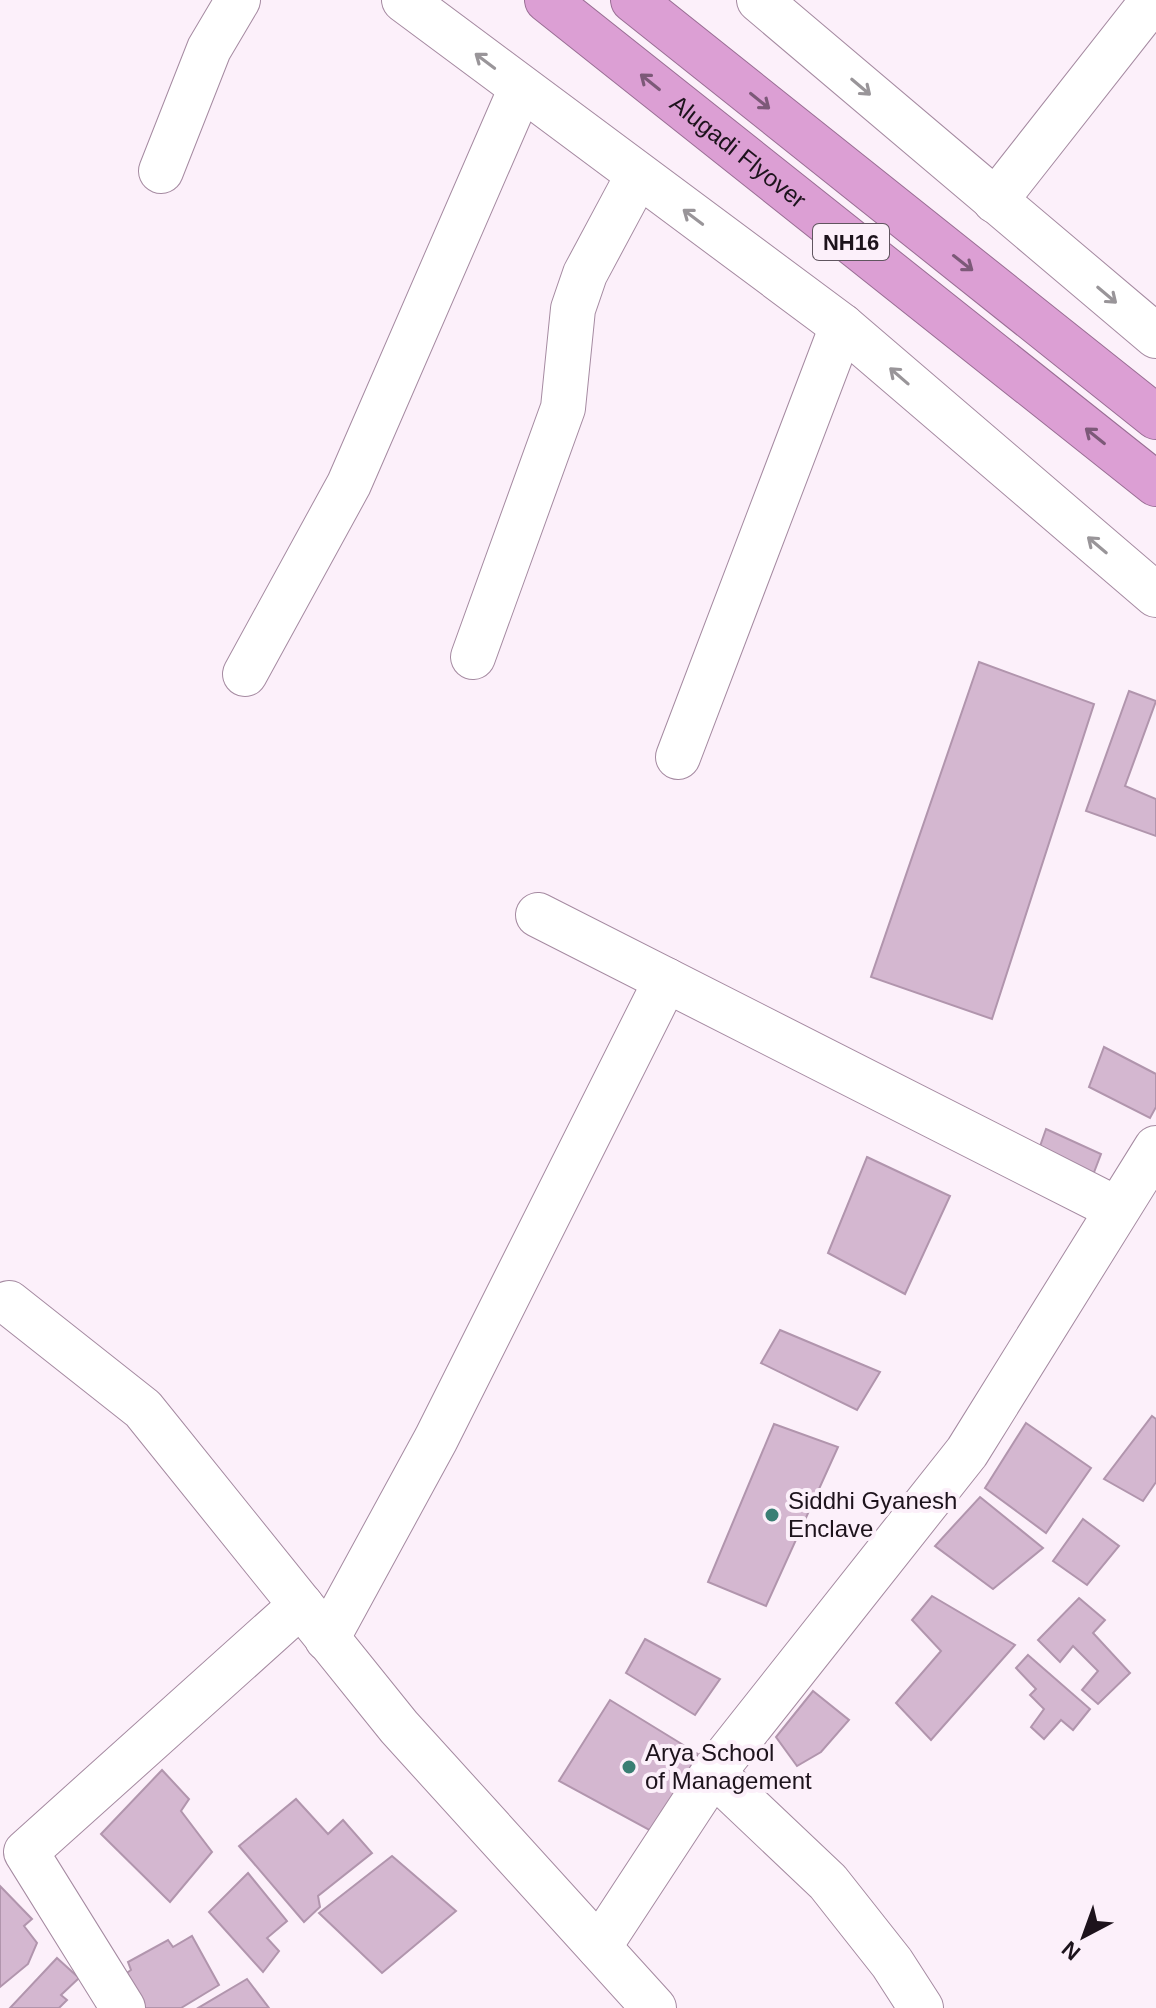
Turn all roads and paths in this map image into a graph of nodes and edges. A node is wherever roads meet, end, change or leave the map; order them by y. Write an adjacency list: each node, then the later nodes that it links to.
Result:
1 (238, 0): 8 (street)
2 (404, 0): 7 (street, one-way to 2)
3 (547, 0): 14 (highway, Alugadi Flyover / NH16, one-way to 3)
4 (633, 0): 13 (highway, NH16, one-way to 13)
5 (759, 0): 10 (street, one-way to 10)
6 (1153, 0): 10 (street)
7 (521, 88): 9 (street); 17 (street)
8 (161, 171)
9 (638, 175): 11 (street, one-way to 9); 16 (street)
10 (995, 201): 12 (street, one-way to 12)
11 (842, 326): 15 (street, one-way to 11); 18 (street)
12 (1156, 336)
13 (1156, 417)
14 (1156, 484)
15 (1156, 595)
16 (473, 657)
17 (245, 674)
18 (678, 757)
19 (538, 915): 20 (street)
20 (666, 980): 22 (street); 24 (street)
21 (1156, 1148): 22 (street)
22 (1117, 1209): 25 (street)
23 (3, 1302): 24 (street)
24 (314, 1622): 26 (street); 27 (street)
25 (713, 1773): 26 (street); 29 (street)
26 (599, 1947): 28 (street)
27 (123, 2008)
28 (654, 2008)
29 (921, 2008)

